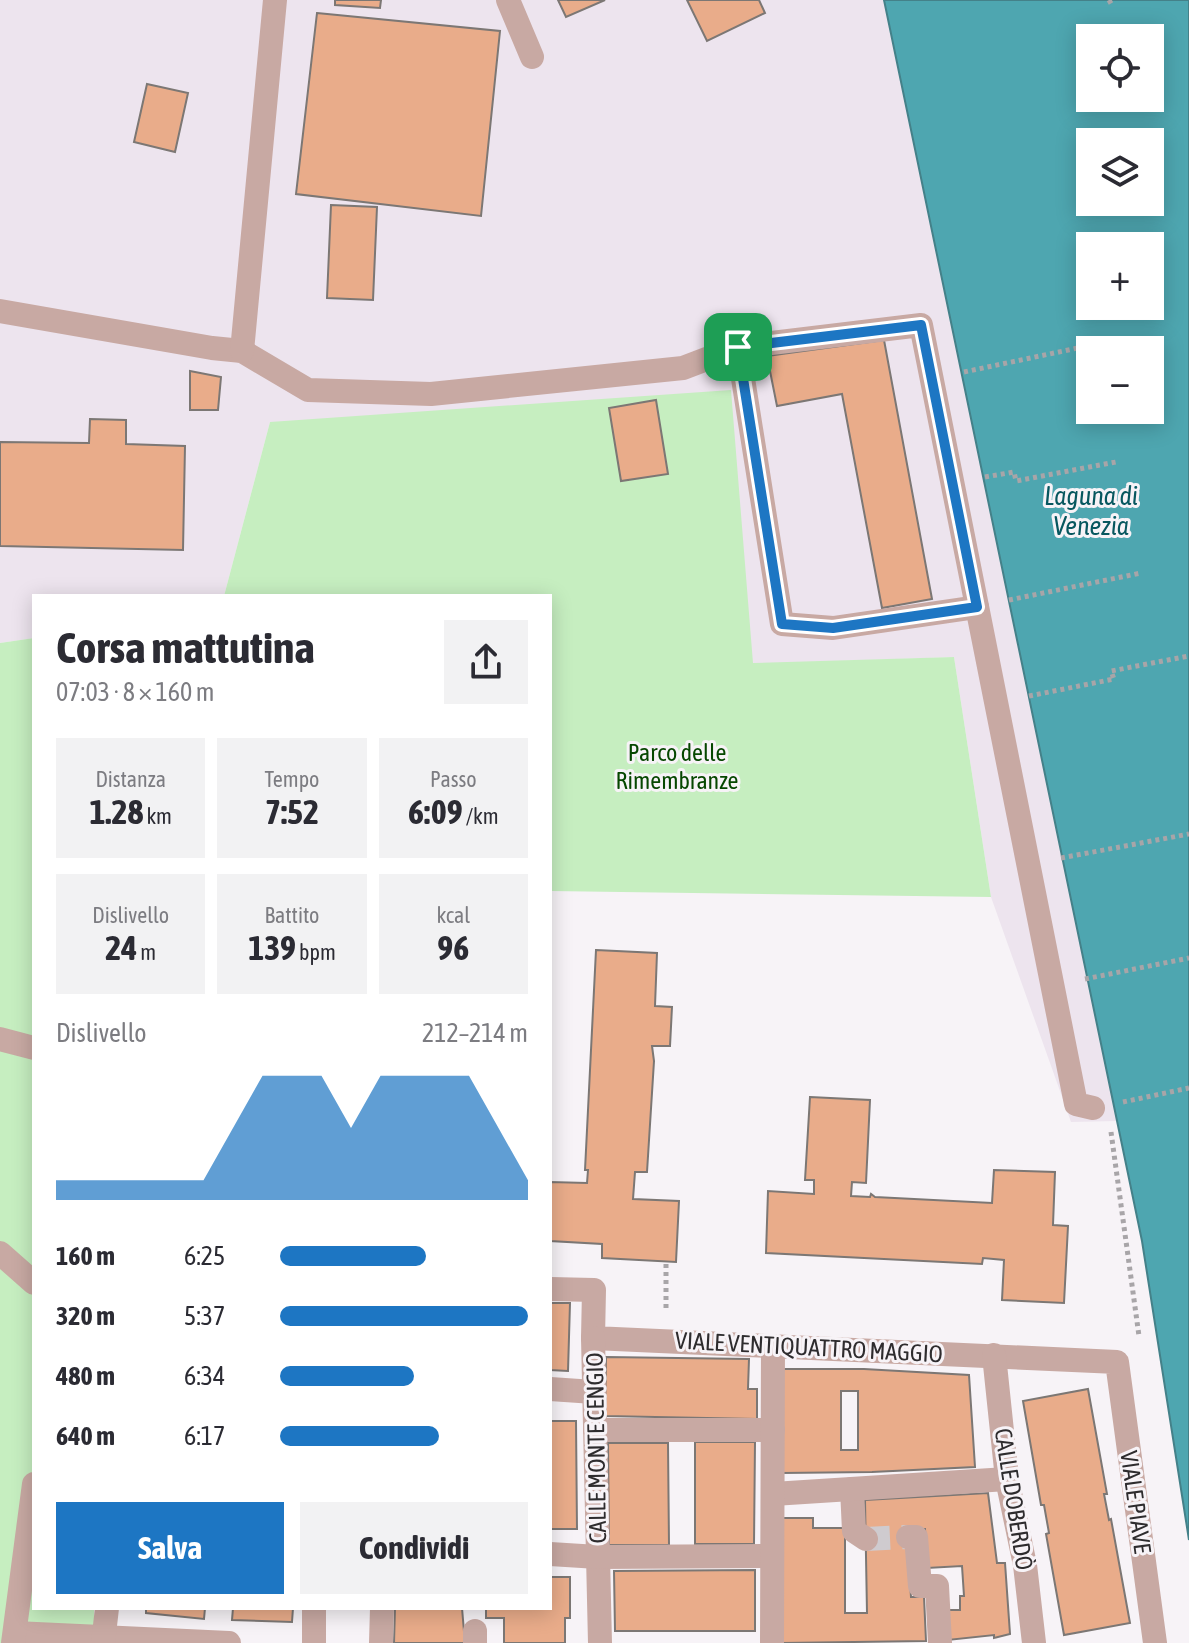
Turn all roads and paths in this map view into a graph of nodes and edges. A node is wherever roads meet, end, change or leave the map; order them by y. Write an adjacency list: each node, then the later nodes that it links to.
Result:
1 (275, 0): 9 (street)
2 (508, 0): 5 (street)
3 (1109, 0): 4 (path)
4 (1113, 7)
5 (532, 57)
6 (0, 311): 9 (street)
7 (738, 347): 9 (street); 10 (street); 14 (street)
8 (1076, 348): 10 (path)
9 (242, 351)
10 (932, 379): 12 (street)
11 (1116, 462): 12 (path)
12 (953, 483): 14 (street)
13 (1141, 573): 14 (path)
14 (977, 607): 16 (street)
15 (1189, 656): 16 (path)
16 (996, 702): 18 (street)
17 (1189, 834): 18 (path)
18 (1028, 865): 20 (street)
19 (1189, 958): 20 (path)
20 (1053, 986): 24 (street)
21 (0, 1039): 22 (street)
22 (32, 1047)
23 (1189, 1088): 24 (path)
24 (1093, 1108)
25 (1111, 1132): 30 (path)
26 (0, 1253): 28 (street)
27 (666, 1263): 32 (path)
28 (32, 1281)
29 (552, 1289): 31 (street)
30 (1137, 1324)
31 (593, 1338): 32 (street, VIALE VENTIQUATTRO MAGGIO); 37 (street, CALLE MONTE CENGIO)
32 (665, 1341): 33 (street, VIALE VENTIQUATTRO MAGGIO)
33 (773, 1346): 34 (street, VIALE VENTIQUATTRO MAGGIO); 39 (street)
34 (994, 1355): 35 (street, VIALE VENTIQUATTRO MAGGIO); 40 (street, CALLE DOBERDÒ)
35 (1117, 1362): 61 (street, VIALE PIAVE)
36 (552, 1389): 37 (street)
37 (594, 1392): 38 (street, CALLE MONTE CENGIO)
38 (595, 1430): 39 (street); 48 (street, CALLE MONTE CENGIO)
39 (773, 1430): 42 (street)
40 (1007, 1479): 41 (street); 60 (street, CALLE DOBERDÒ)
41 (862, 1488): 42 (street); 45 (street)
42 (777, 1494): 47 (street)
43 (32, 1499): 52 (street)
44 (908, 1537): 59 (street)
45 (866, 1539)
46 (552, 1554): 48 (street, CALLE MONTE CENGIO)
47 (772, 1556): 48 (street); 58 (street)
48 (598, 1557): 57 (street, CALLE MONTE CENGIO)
49 (107, 1610): 53 (street)
50 (314, 1610): 55 (street)
51 (382, 1610): 56 (street)
52 (14, 1638): 53 (street)
53 (104, 1641): 54 (street)
54 (229, 1643)
55 (314, 1643)
56 (381, 1643)
57 (600, 1643)
58 (772, 1643)
59 (940, 1643)
60 (1034, 1643)
61 (1155, 1643)

